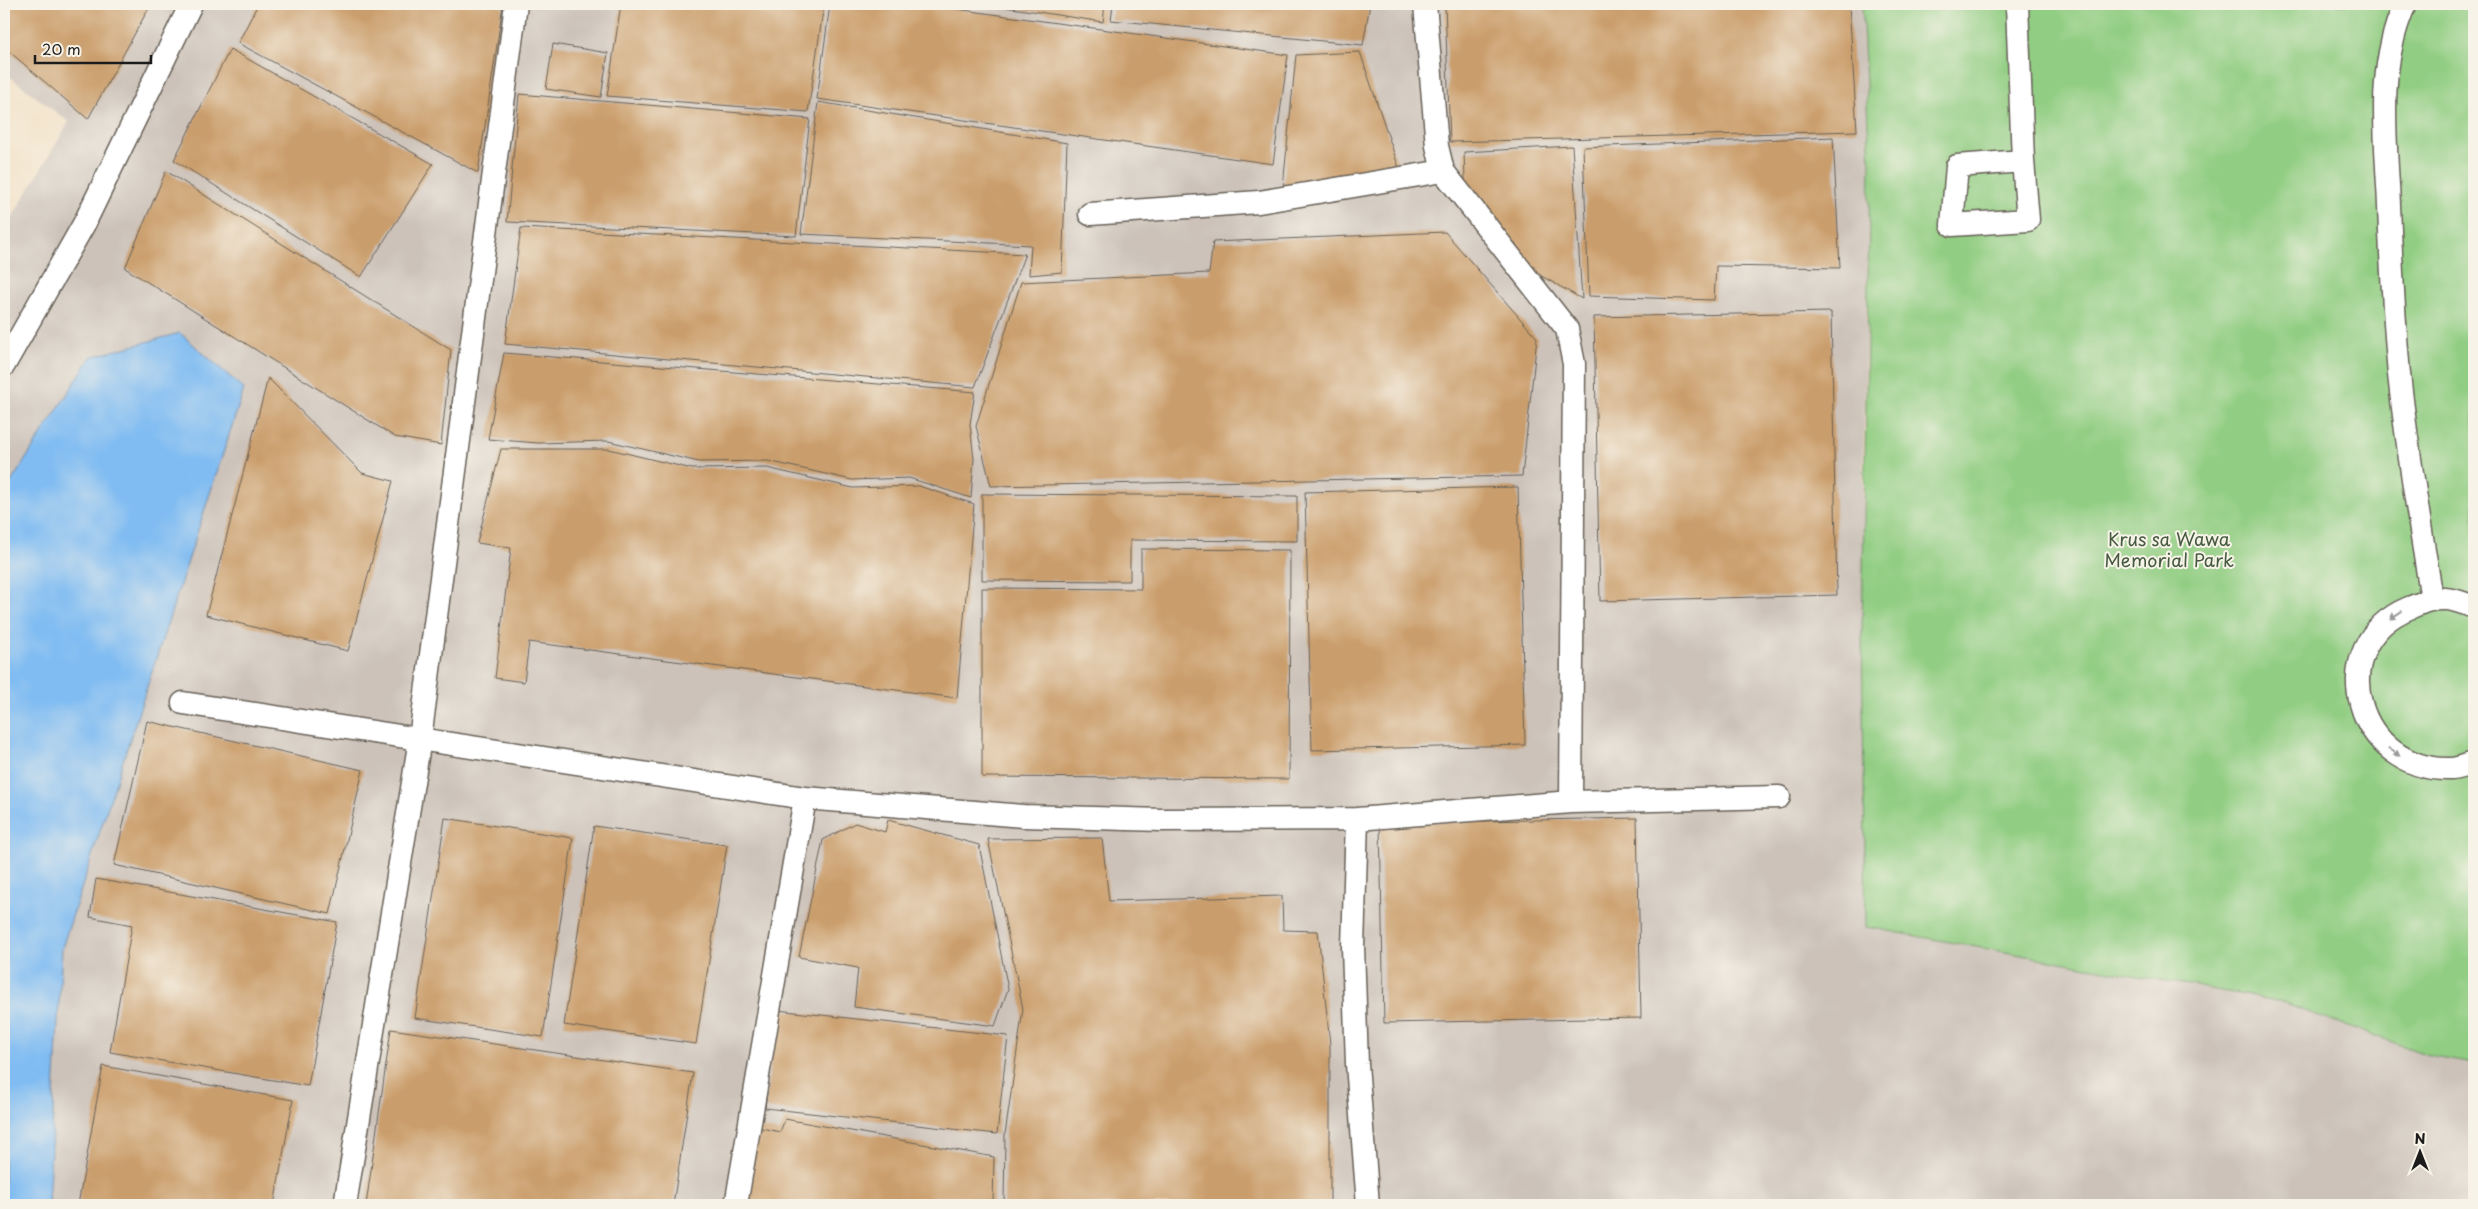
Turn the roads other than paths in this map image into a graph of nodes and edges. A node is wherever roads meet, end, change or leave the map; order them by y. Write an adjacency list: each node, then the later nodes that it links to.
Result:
1 (191, 4): 9 (lane)
2 (516, 4): 13 (lane)
3 (1424, 4): 7 (lane)
4 (2017, 4): 6 (lane)
5 (2405, 4): 10 (lane)
6 (2023, 161)
7 (1443, 171): 8 (lane); 17 (lane)
8 (1090, 214)
9 (4, 365)
10 (2432, 599): 11 (lane); 14 (lane, one-way to 14)
11 (2474, 606)
12 (183, 703): 13 (lane)
13 (420, 739): 16 (lane); 19 (lane)
14 (2474, 763)
15 (1779, 796): 17 (lane)
16 (805, 798): 18 (lane); 20 (lane)
17 (1571, 802): 18 (lane)
18 (1356, 819): 21 (lane)
19 (345, 1205)
20 (736, 1205)
21 (1368, 1205)

